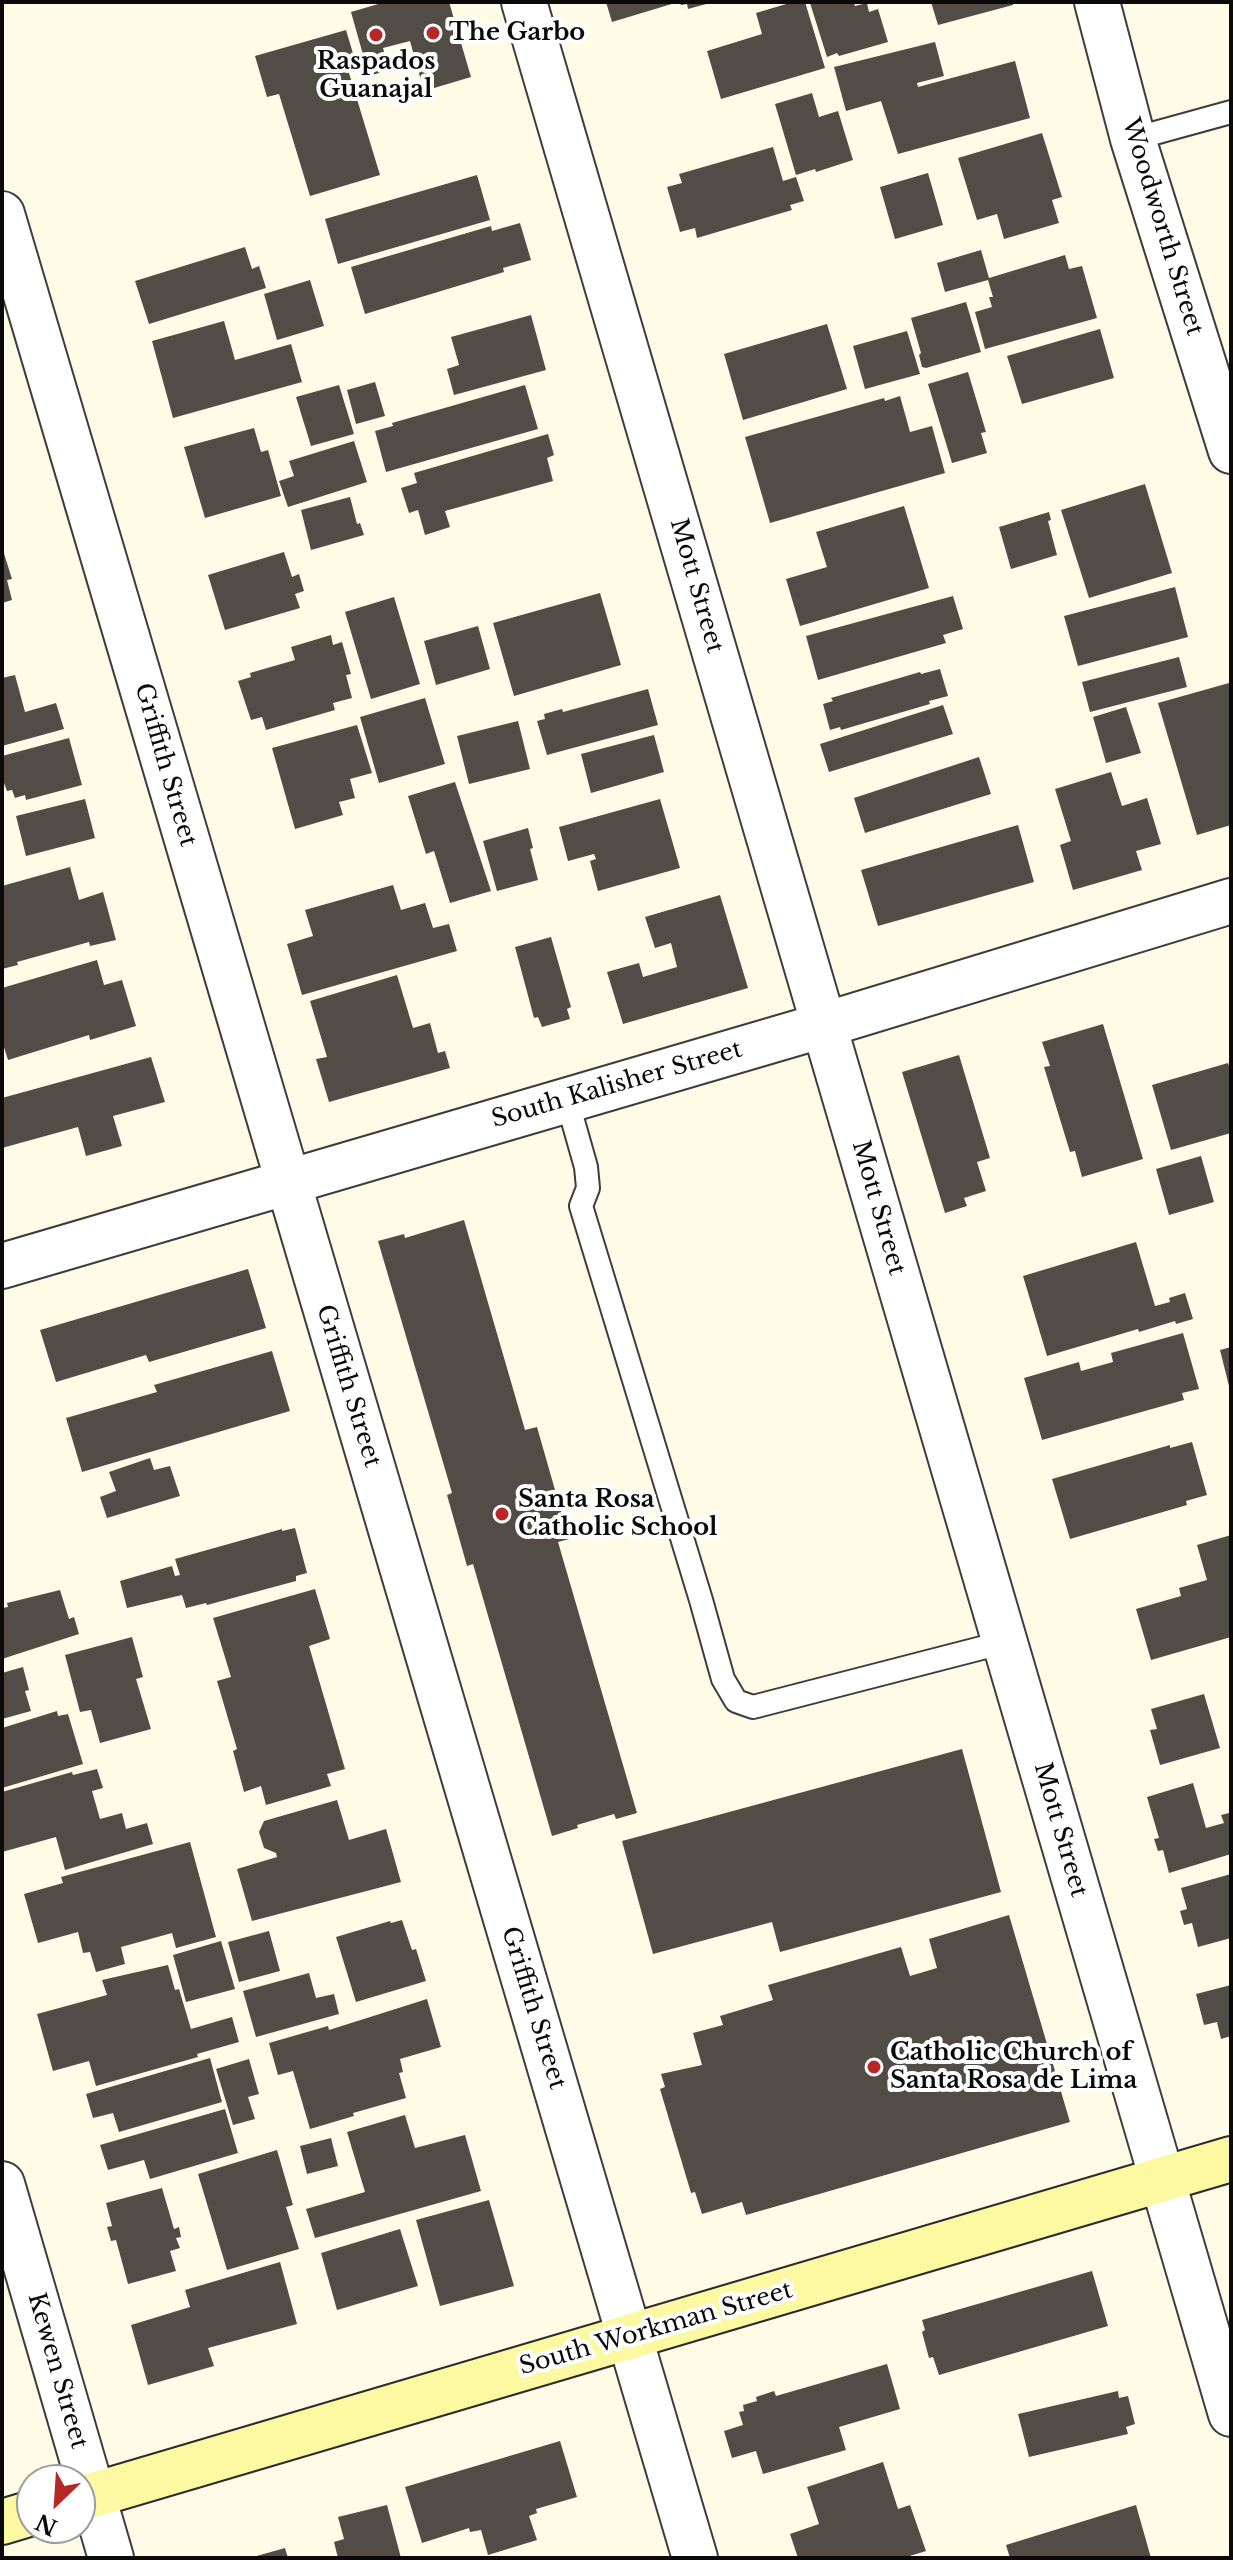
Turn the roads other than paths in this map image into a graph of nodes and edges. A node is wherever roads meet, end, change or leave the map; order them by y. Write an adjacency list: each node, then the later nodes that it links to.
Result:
1 (524, 2): 8 (street, Mott Street)
2 (1097, 2): 4 (street, Woodworth Street)
3 (1231, 112): 4 (lane)
4 (1133, 139): 6 (street, Woodworth Street)
5 (2, 214): 10 (street, Griffith Street)
6 (1231, 451)
7 (1231, 901): 8 (street, South Kalisher Street)
8 (824, 1025): 9 (street, South Kalisher Street); 12 (street, Mott Street)
9 (567, 1100): 10 (street, South Kalisher Street); 12 (lane)
10 (288, 1182): 11 (street, South Kalisher Street); 16 (street, Griffith Street)
11 (2, 1266)
12 (1005, 1642): 14 (street, Mott Street)
13 (1231, 2159): 14 (main road, South Workman Street)
14 (1163, 2180): 16 (main road, South Workman Street); 17 (street, Mott Street)
15 (2, 2184): 18 (street, Kewen Street)
16 (630, 2336): 19 (main road, South Workman Street); 22 (street, Griffith Street)
17 (1231, 2414)
18 (77, 2464)
19 (96, 2494)
20 (96, 2521): 21 (street, Kewen Street)
21 (111, 2558)
22 (695, 2558)

